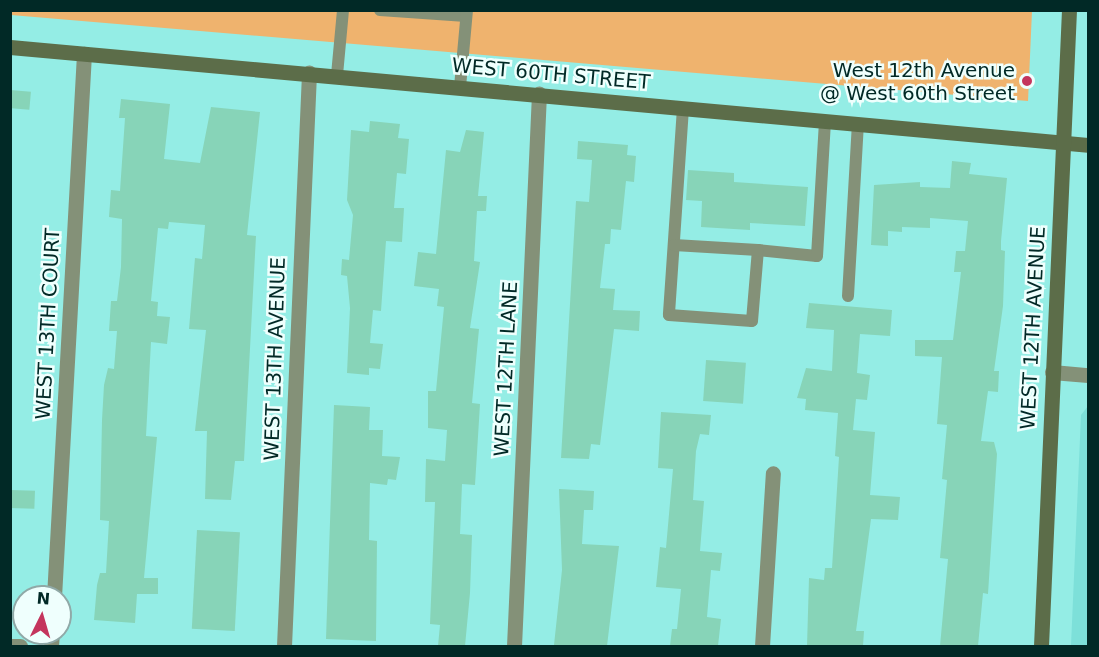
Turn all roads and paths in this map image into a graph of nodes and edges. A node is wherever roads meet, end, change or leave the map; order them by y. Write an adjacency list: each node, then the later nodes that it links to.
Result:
1 (343, 10): 8 (lane)
2 (380, 10): 4 (lane)
3 (1069, 10): 14 (street, WEST 12TH AVENUE)
4 (466, 13): 9 (lane)
5 (10, 47): 6 (street, WEST 60TH STREET)
6 (84, 54): 7 (street, WEST 60TH STREET); 22 (street, WEST 13TH COURT)
7 (309, 73): 8 (street, WEST 60TH STREET); 25 (street, WEST 13TH AVENUE)
8 (337, 75): 9 (street, WEST 60TH STREET)
9 (460, 87): 10 (street, WEST 60TH STREET)
10 (539, 94): 11 (street, WEST 60TH STREET); 26 (street, WEST 12TH LANE)
11 (683, 108): 12 (street, WEST 60TH STREET); 16 (lane)
12 (825, 121): 13 (street, WEST 60TH STREET); 17 (lane)
13 (858, 124): 14 (street, WEST 60TH STREET); 18 (lane)
14 (1063, 143): 15 (street, WEST 60TH STREET); 19 (street, WEST 12TH AVENUE)
15 (1089, 145)
16 (674, 245): 17 (lane); 17 (lane)
17 (758, 250)
18 (848, 296)
19 (1052, 372): 20 (street); 28 (street, WEST 12TH AVENUE)
20 (1089, 375)
21 (773, 473): 27 (street)
22 (55, 585)
23 (10, 646): 24 (street)
24 (20, 646)
25 (284, 646)
26 (514, 646)
27 (762, 646)
28 (1041, 646)

